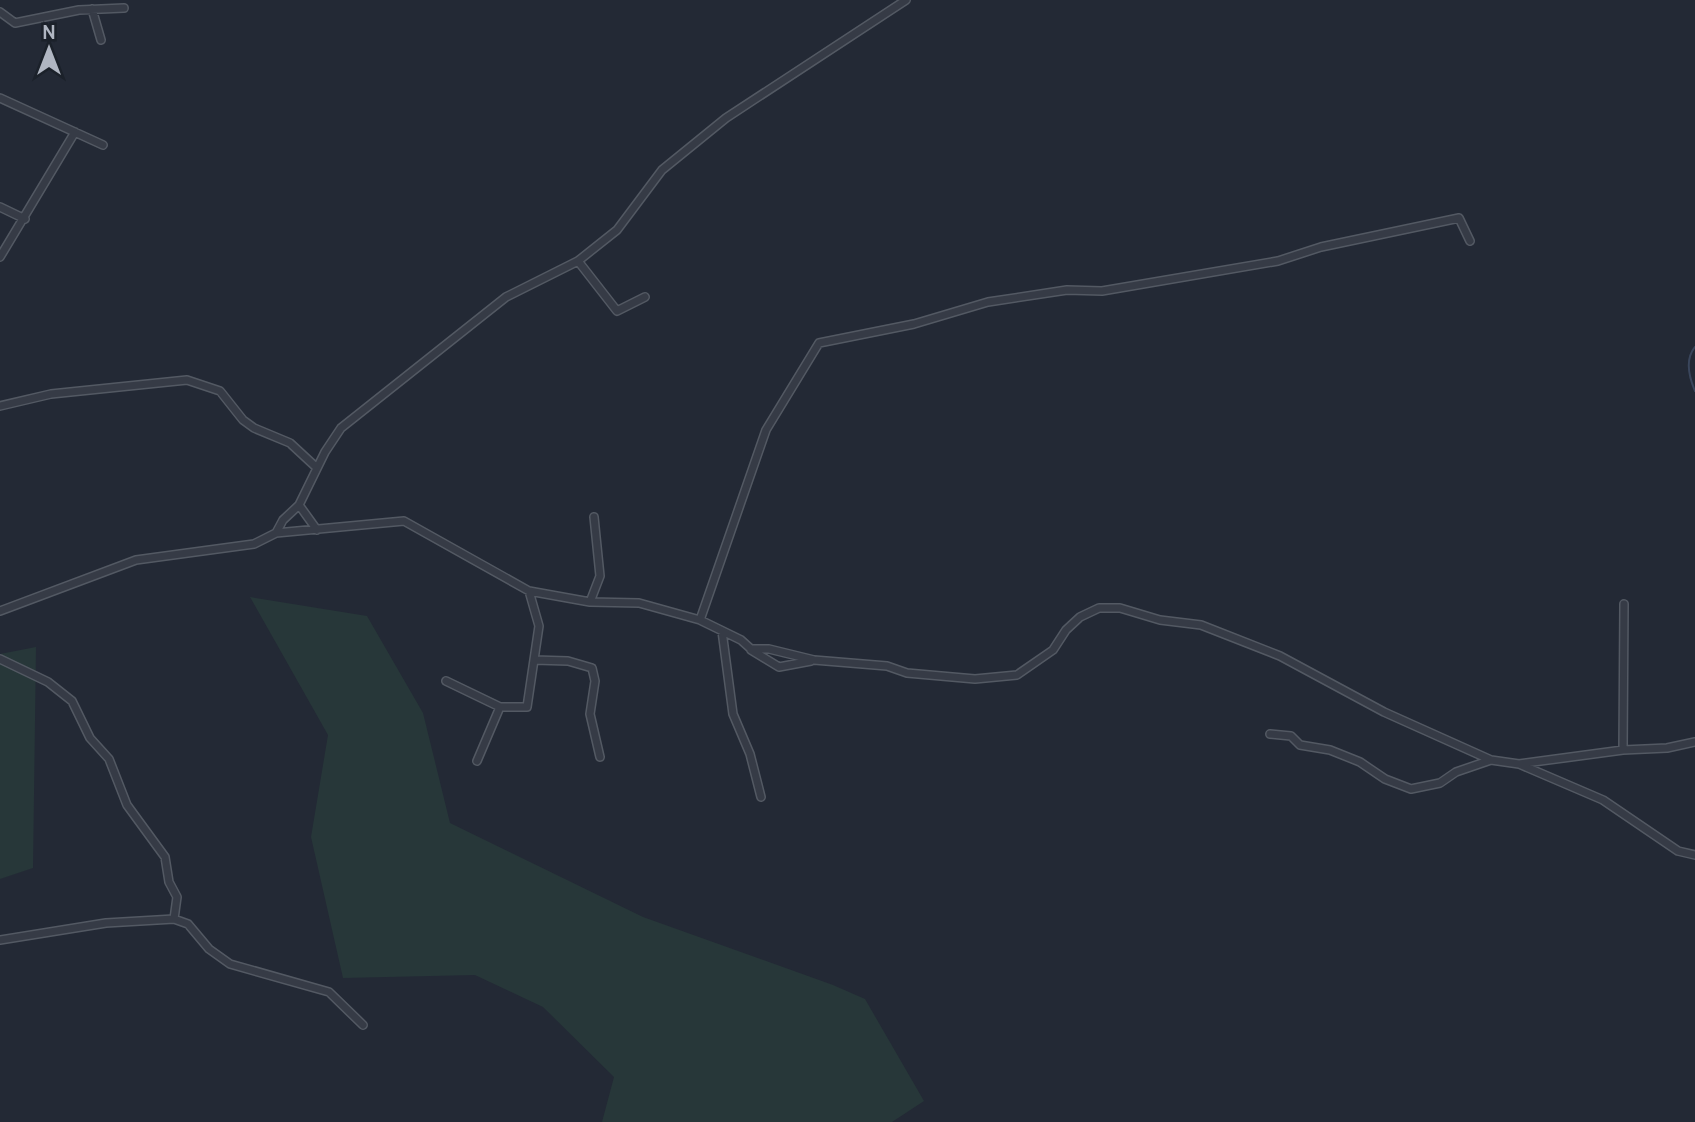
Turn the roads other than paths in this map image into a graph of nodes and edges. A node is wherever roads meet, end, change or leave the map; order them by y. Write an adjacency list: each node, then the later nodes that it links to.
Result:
1 (906, 0): 15 (street)
2 (124, 8): 3 (street)
3 (92, 9): 5 (street); 7 (street)
4 (0, 12): 5 (street)
5 (10, 22): 6 (street)
6 (0, 25)
7 (101, 40)
8 (0, 98): 9 (street)
9 (75, 132): 10 (street); 12 (street)
10 (103, 145)
11 (0, 207): 12 (street)
12 (25, 219): 14 (street)
13 (1470, 241): 27 (street)
14 (0, 257)
15 (578, 261): 16 (street); 18 (street)
16 (645, 297)
17 (0, 406): 18 (street)
18 (317, 468): 19 (street)
19 (299, 505): 21 (street); 22 (street)
20 (594, 517): 24 (street)
21 (317, 530): 22 (street); 23 (street)
22 (276, 533): 26 (street)
23 (529, 591): 24 (street); 31 (street)
24 (590, 602): 27 (street)
25 (1623, 604): 37 (street)
26 (0, 611)
27 (700, 620): 28 (street)
28 (722, 631): 29 (street); 42 (street)
29 (751, 649): 32 (street); 32 (street)
30 (0, 659): 44 (street)
31 (534, 660): 34 (street); 38 (street)
32 (814, 660): 39 (street)
33 (446, 681): 34 (street)
34 (500, 707): 40 (street)
35 (1270, 734): 39 (street)
36 (1695, 742): 37 (street)
37 (1623, 750): 41 (street)
38 (600, 757)
39 (1491, 760): 41 (street)
40 (477, 761)
41 (1519, 764): 43 (street)
42 (761, 797)
43 (1695, 855)
44 (174, 919): 45 (street); 46 (street)
45 (0, 940)
46 (363, 1025)

